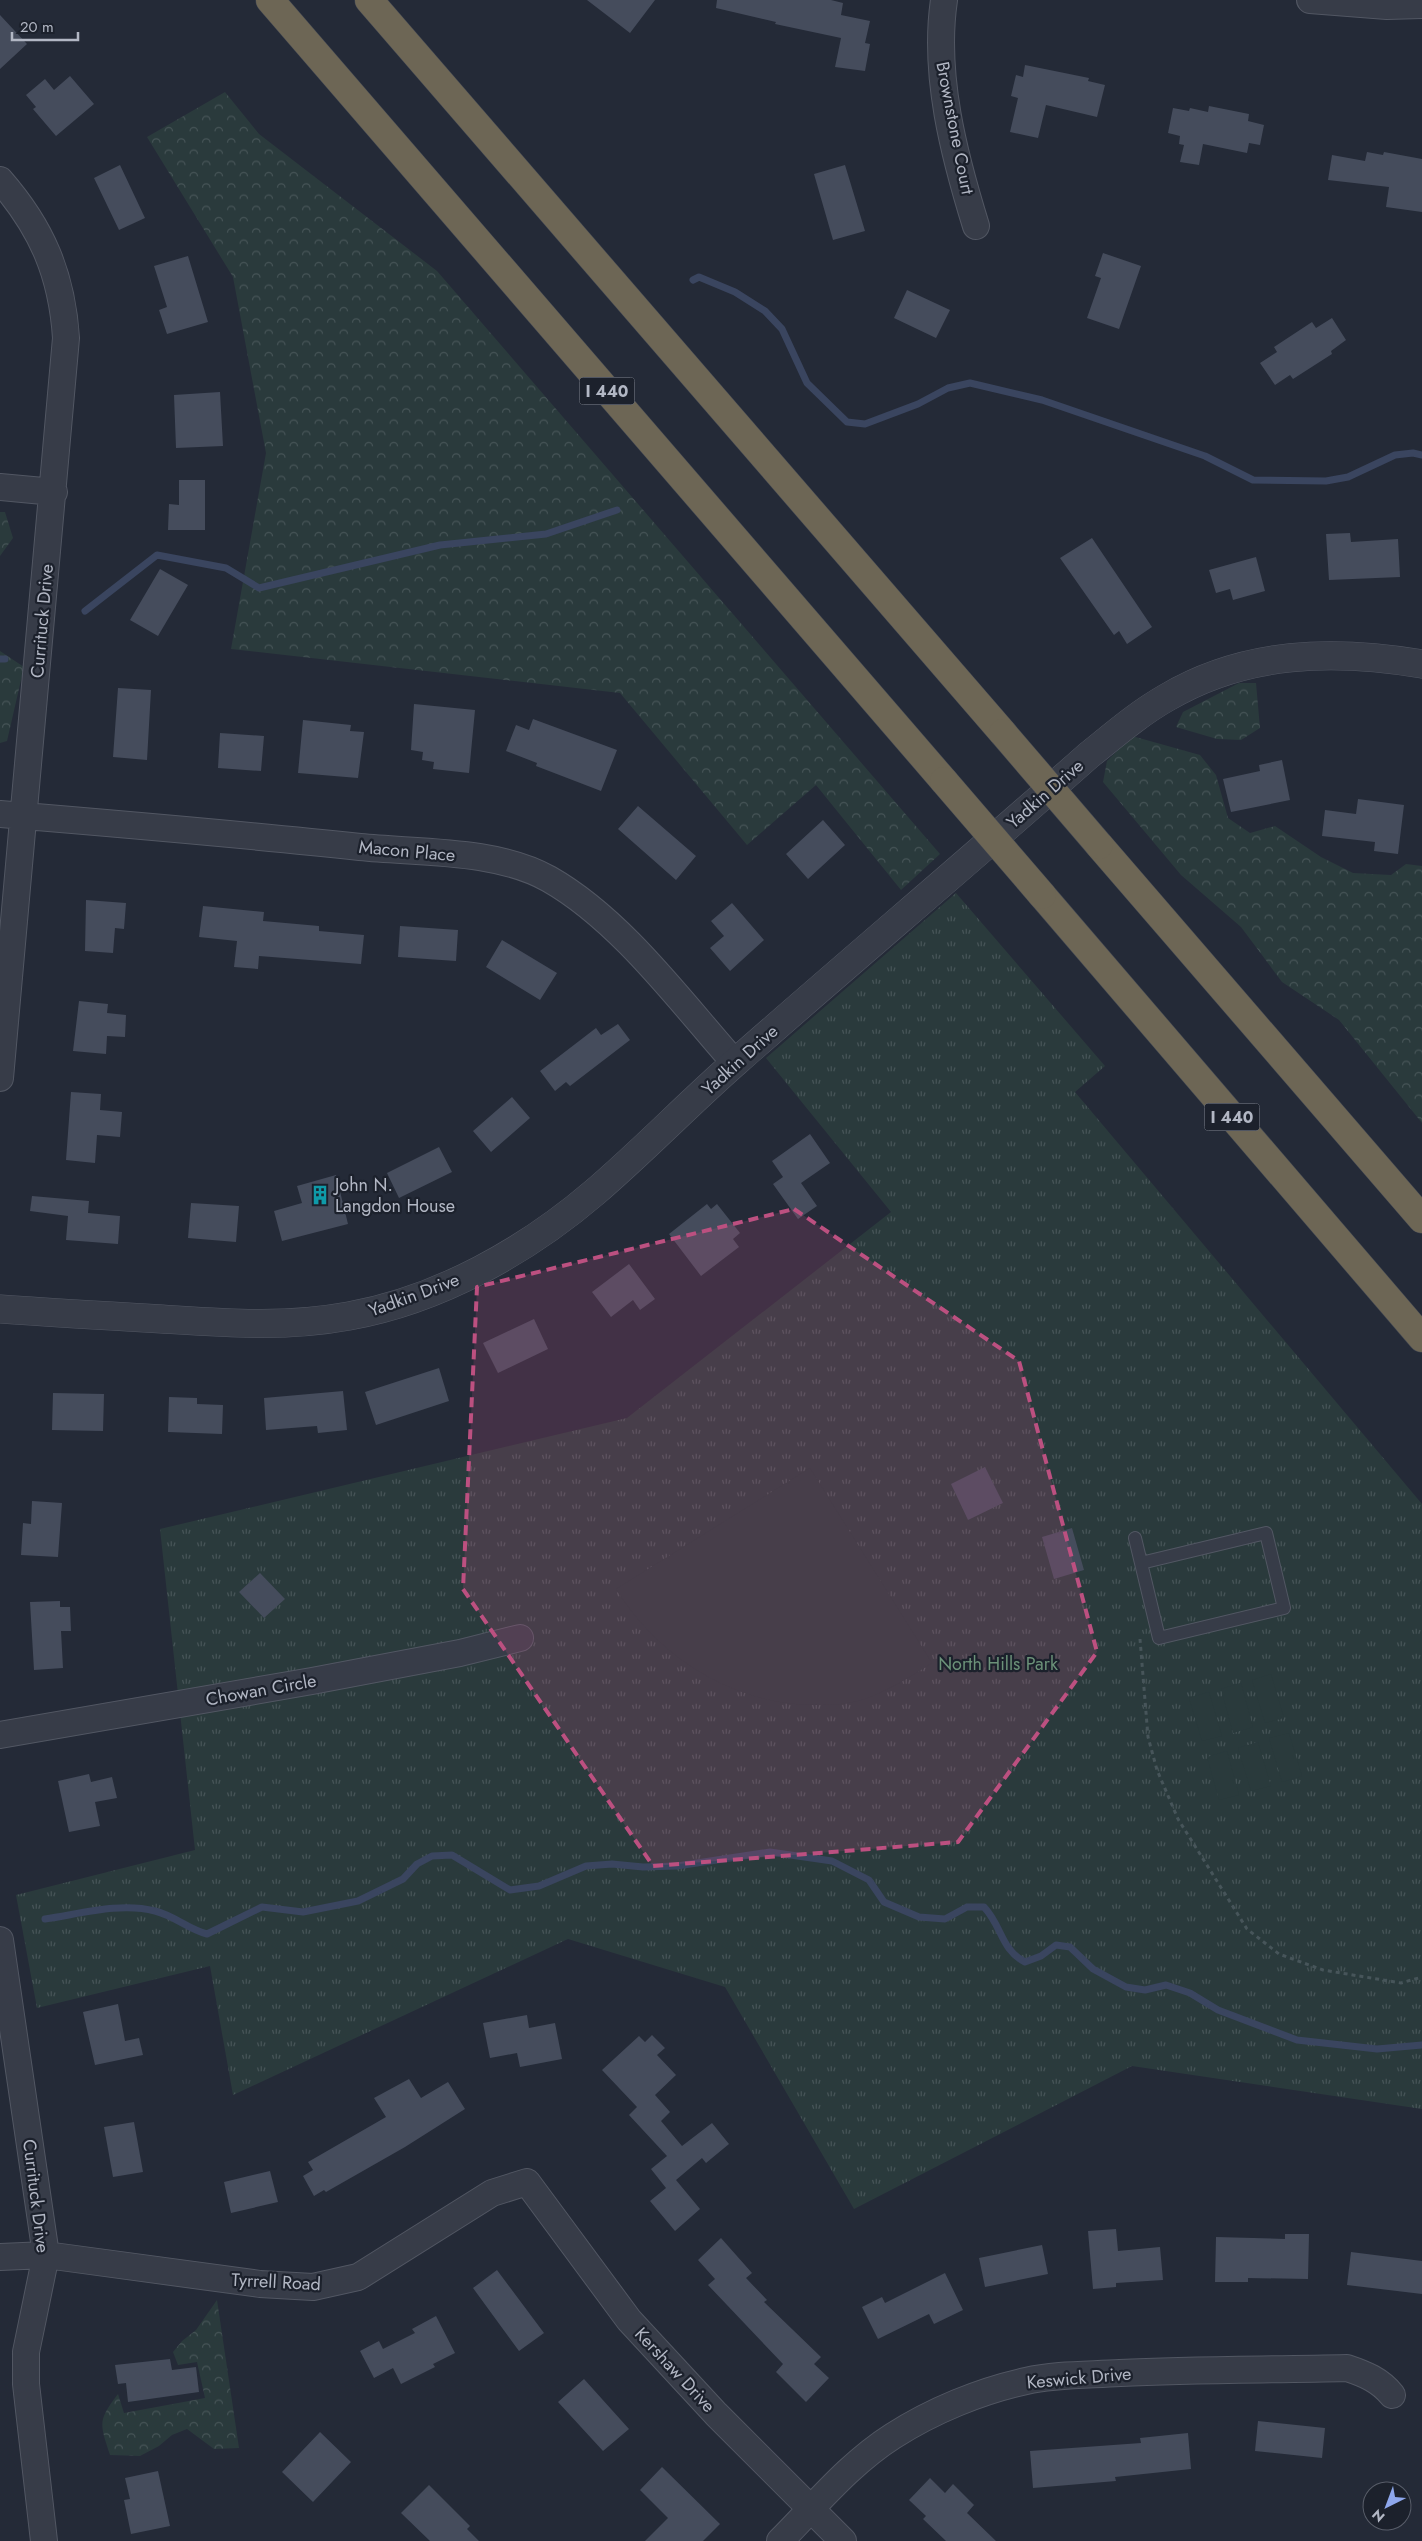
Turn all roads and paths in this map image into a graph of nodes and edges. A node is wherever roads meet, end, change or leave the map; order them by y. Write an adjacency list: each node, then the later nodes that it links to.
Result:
1 (270, 0): 16 (highway, I 440, bridge)
2 (369, 0): 14 (highway, bridge)
3 (944, 0): 7 (street, Brownstone Court)
4 (1310, 0): 5 (street)
5 (1422, 5)
6 (0, 180): 9 (street, Currituck Drive)
7 (976, 226)
8 (0, 487): 9 (street)
9 (54, 492): 11 (street, Currituck Drive)
10 (1422, 664): 12 (street, Yadkin Drive)
11 (12, 815): 12 (street, Macon Place); 13 (street, Currituck Drive)
12 (735, 1063): 15 (street, Yadkin Drive)
13 (0, 1078)
14 (1422, 1219)
15 (0, 1309)
16 (1422, 1338)
17 (1135, 1538): 18 (lane)
18 (1141, 1563): 18 (lane)
19 (520, 1638): 21 (street, Chowan Circle)
20 (1141, 1673): 23 (path)
21 (0, 1735)
22 (0, 1940): 25 (street, Currituck Drive)
23 (1422, 1977)
24 (526, 2182): 25 (street, Tyrrell Road); 28 (street, Kershaw Drive)
25 (46, 2255): 26 (street, Tyrrell Road); 29 (street, Currituck Drive)
26 (0, 2257)
27 (1392, 2395): 28 (street, Keswick Drive)
28 (811, 2509): 30 (street, Keswick Drive); 31 (street, Kershaw Drive)
29 (44, 2541)
30 (780, 2541)
31 (842, 2541)

